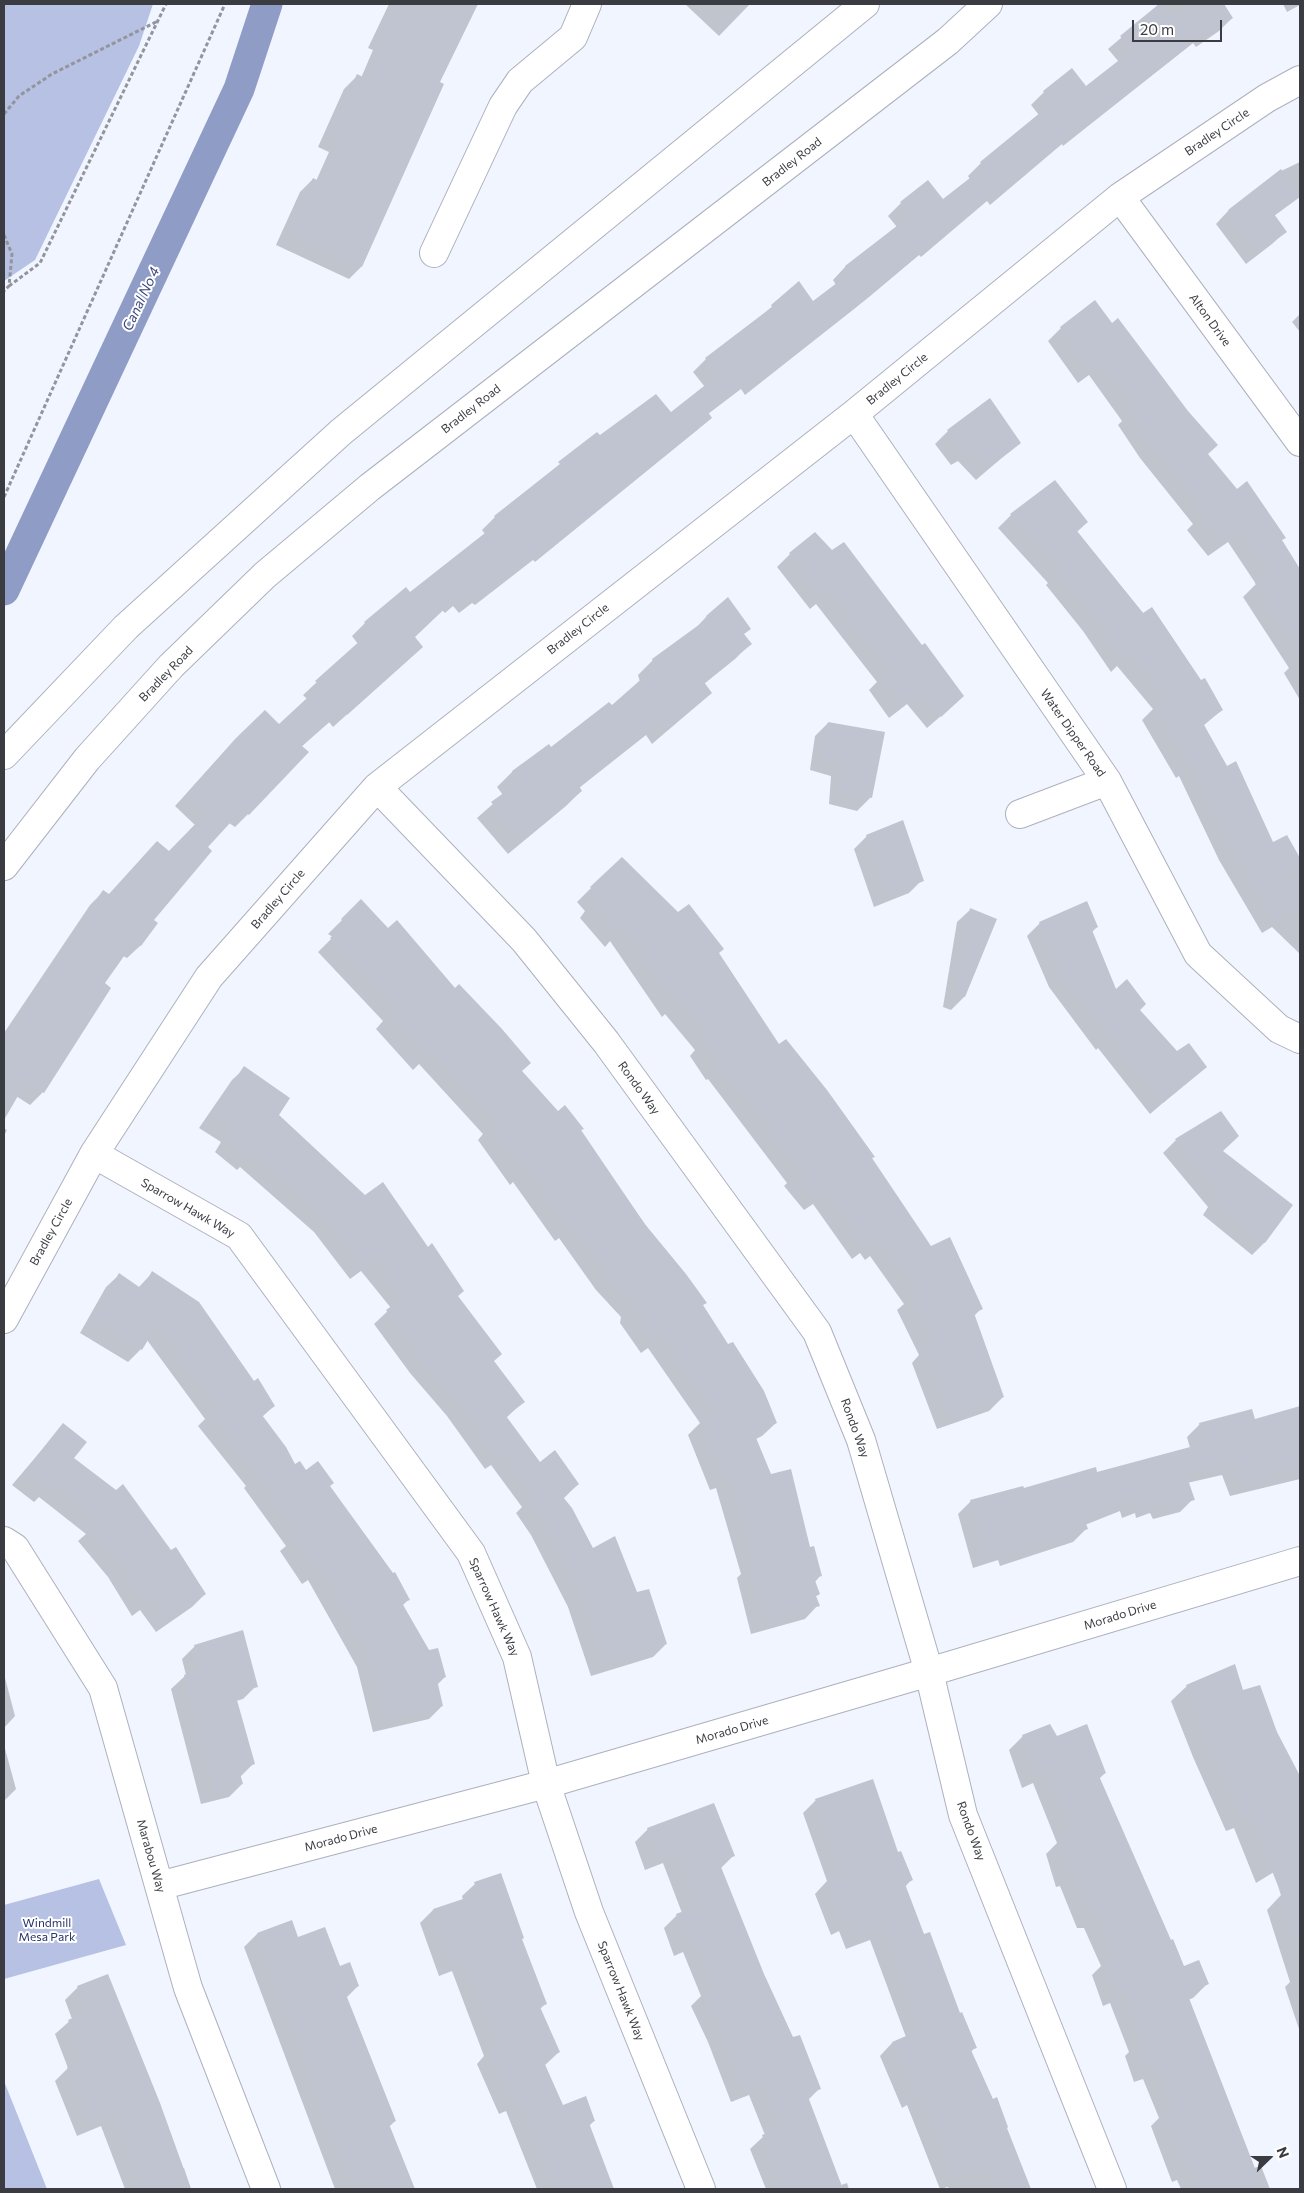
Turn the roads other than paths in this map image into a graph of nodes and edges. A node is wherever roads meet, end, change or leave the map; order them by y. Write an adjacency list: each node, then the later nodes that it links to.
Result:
1 (587, 4): 6 (street)
2 (865, 4): 9 (street)
3 (988, 4): 13 (street, Bradley Road)
4 (1300, 80): 5 (street, Bradley Circle)
5 (1120, 197): 7 (street, Bradley Circle); 8 (street, Alton Drive)
6 (434, 253)
7 (854, 414): 10 (street, Water Dipper Road); 11 (street, Bradley Circle)
8 (1300, 442)
9 (4, 755)
10 (1106, 781): 12 (street); 14 (street, Water Dipper Road)
11 (377, 787): 15 (street, Bradley Circle); 19 (street, Rondo Way)
12 (1020, 814)
13 (4, 866)
14 (1300, 1039)
15 (94, 1154): 16 (street, Bradley Circle); 20 (street, Sparrow Hawk Way)
16 (4, 1319)
17 (4, 1541): 21 (street, Marabou Way)
18 (1300, 1561): 19 (street, Morado Drive)
19 (929, 1672): 20 (street, Morado Drive); 24 (street, Rondo Way)
20 (546, 1784): 21 (street, Morado Drive); 23 (street, Sparrow Hawk Way)
21 (159, 1886): 22 (street, Marabou Way)
22 (266, 2189)
23 (701, 2189)
24 (1112, 2189)

